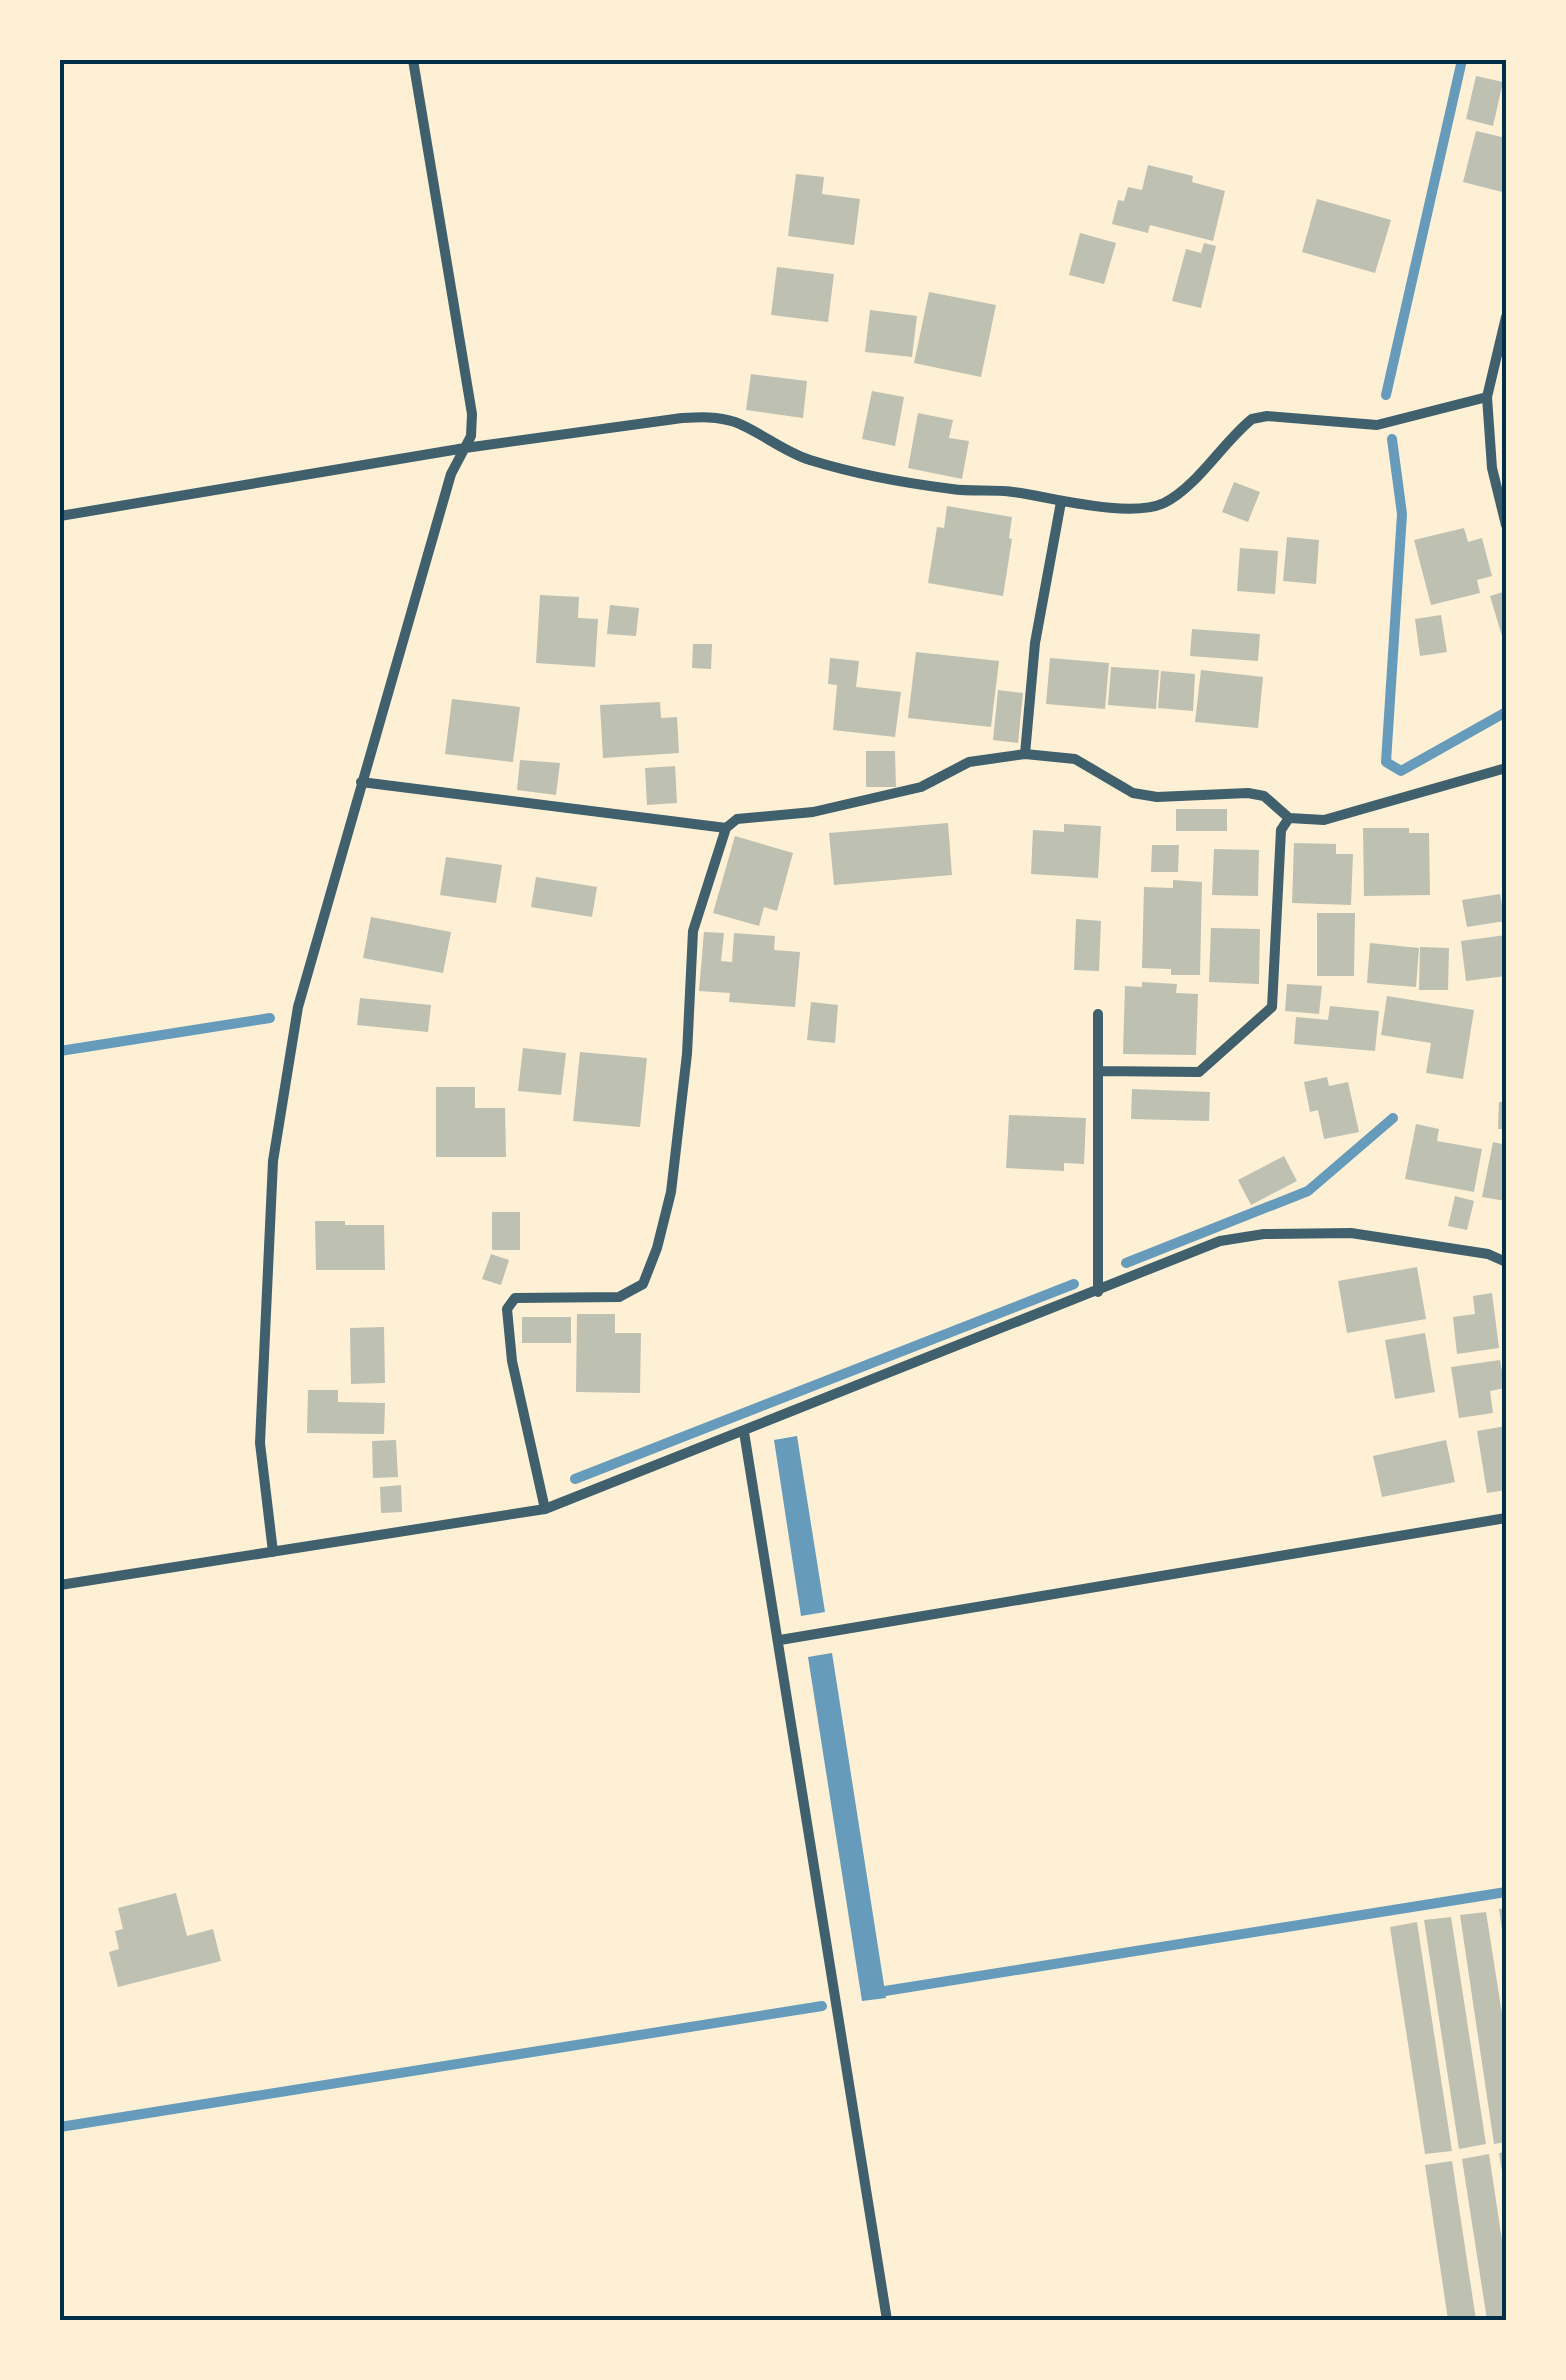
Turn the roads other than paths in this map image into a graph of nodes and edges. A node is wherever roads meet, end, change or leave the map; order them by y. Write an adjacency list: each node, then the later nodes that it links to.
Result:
1 (413, 60): 4 (street)
2 (1506, 316): 3 (street)
3 (1487, 398): 5 (street); 7 (street)
4 (466, 448): 5 (street); 6 (street); 10 (street)
5 (1060, 502): 8 (street)
6 (60, 516)
7 (1506, 525)
8 (1025, 754): 11 (street); 12 (street)
9 (1506, 768): 11 (street)
10 (361, 782): 12 (street); 20 (street)
11 (1290, 818): 14 (street)
12 (726, 828): 18 (street)
13 (1098, 1014): 14 (street)
14 (1098, 1071): 16 (street)
15 (1506, 1262): 16 (street)
16 (1098, 1292): 17 (street)
17 (744, 1432): 18 (street); 22 (street)
18 (544, 1509): 20 (street)
19 (1506, 1518): 22 (street)
20 (273, 1552): 21 (street)
21 (60, 1585)
22 (780, 1640): 23 (street)
23 (887, 2320)

